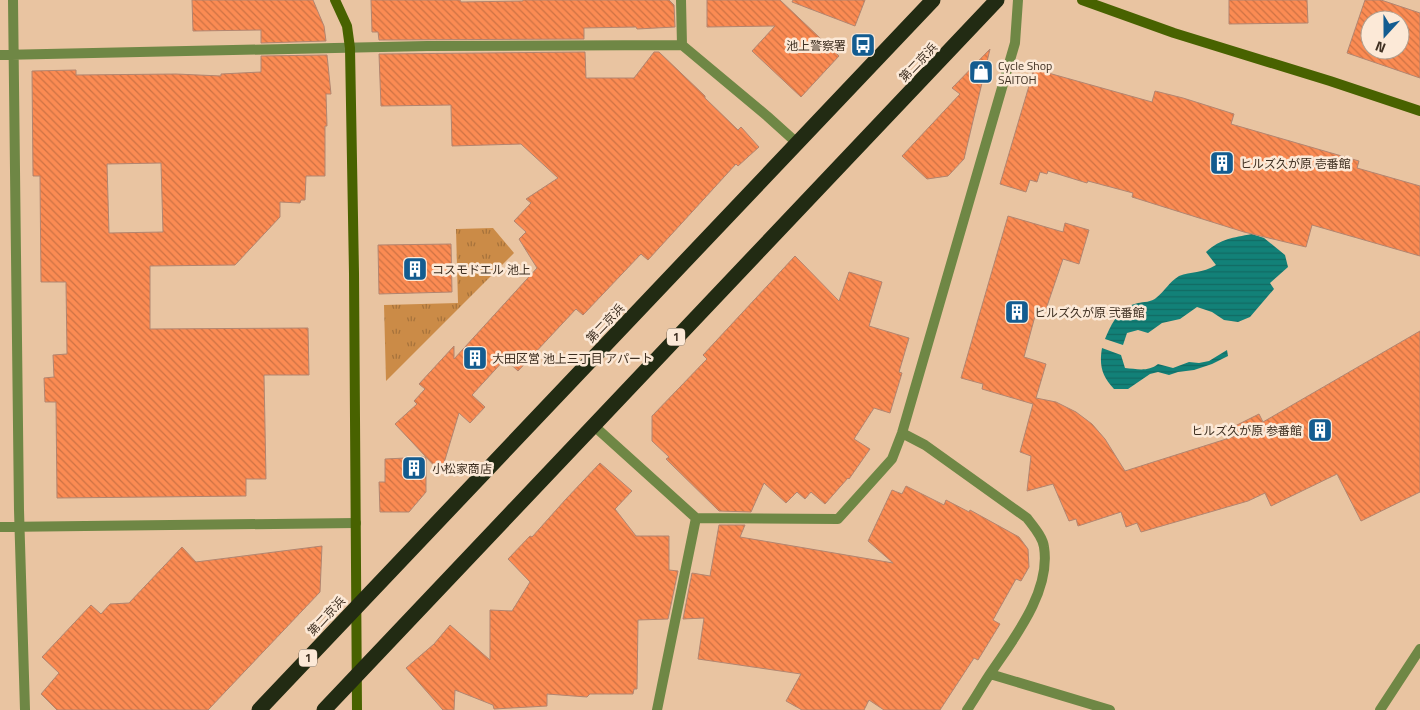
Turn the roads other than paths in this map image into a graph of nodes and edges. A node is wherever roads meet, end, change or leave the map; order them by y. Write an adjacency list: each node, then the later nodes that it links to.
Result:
1 (12, 0): 10 (street)
2 (335, 0): 9 (street)
3 (681, 0): 8 (street)
4 (933, 0): 13 (highway, 第二京浜 / 1)
5 (997, 0): 14 (highway, 第二京浜 / 1)
6 (1018, 0): 15 (street)
7 (1082, 0): 12 (street)
8 (682, 45): 9 (street); 13 (street)
9 (350, 48): 10 (street); 17 (street)
10 (13, 54): 11 (street); 19 (street)
11 (0, 55)
12 (1420, 111)
13 (797, 143): 20 (highway, 第二京浜 / 1)
14 (593, 425): 16 (street); 23 (highway, 第二京浜 / 1)
15 (902, 433): 16 (street); 22 (street)
16 (696, 518): 28 (street)
17 (356, 523): 19 (street); 20 (street)
18 (0, 527): 19 (street)
19 (20, 527): 24 (street)
20 (357, 606): 23 (street); 25 (highway, 第二京浜 / 1)
21 (1420, 649): 31 (street)
22 (990, 674): 29 (street); 30 (street)
23 (357, 675): 26 (highway, 第二京浜 / 1); 27 (street)
24 (24, 710)
25 (258, 710)
26 (324, 710)
27 (357, 710)
28 (657, 710)
29 (968, 710)
30 (1110, 710)
31 (1380, 710)

